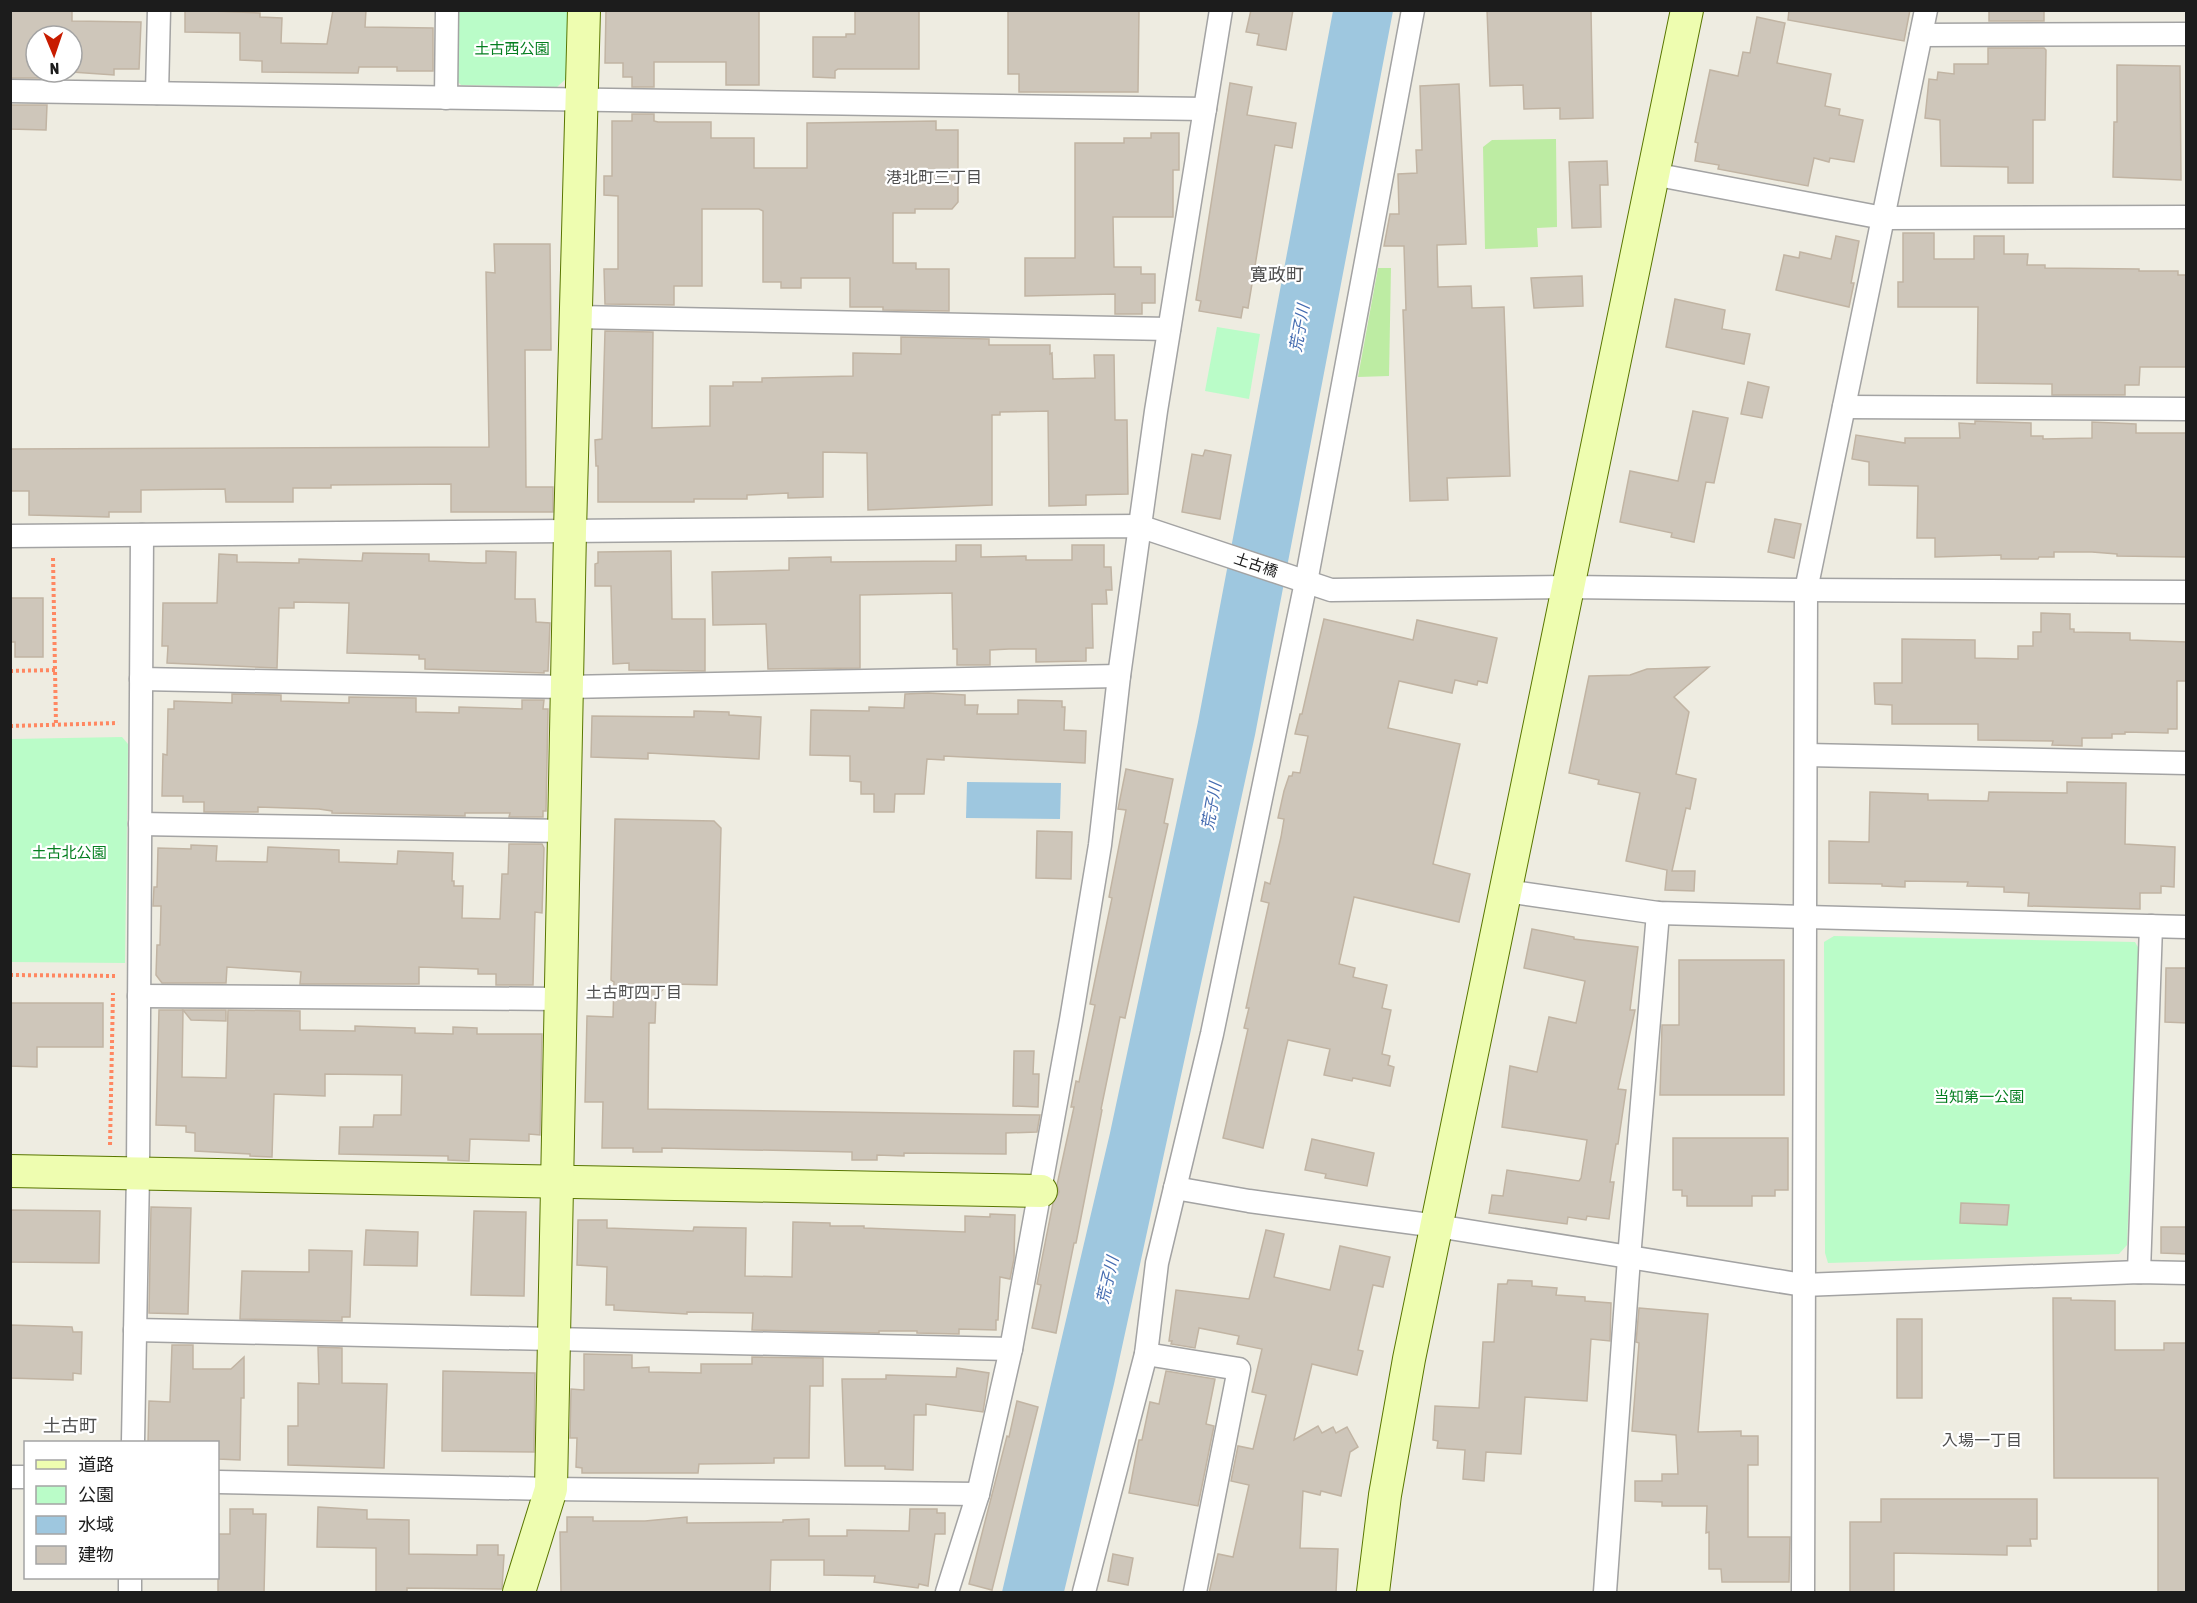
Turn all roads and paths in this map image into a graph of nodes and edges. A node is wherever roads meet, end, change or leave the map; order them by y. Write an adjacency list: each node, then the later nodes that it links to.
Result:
1 (159, 10): 11 (street)
2 (447, 10): 12 (street)
3 (584, 10): 13 (street)
4 (1221, 10): 14 (street)
5 (1413, 10): 27 (street)
6 (1687, 10): 15 (street)
7 (1926, 10): 9 (street)
8 (2187, 34): 9 (street)
9 (1921, 35): 17 (street)
10 (10, 91): 11 (street)
11 (157, 93): 12 (street)
12 (446, 98): 13 (street)
13 (583, 100): 14 (street); 18 (street)
14 (1205, 109): 19 (street)
15 (1653, 174): 17 (street); 28 (street)
16 (2187, 217): 17 (street)
17 (1883, 218): 20 (street)
18 (576, 317): 19 (street); 23 (street)
19 (1169, 329): 22 (street)
20 (1844, 407): 21 (street); 29 (street)
21 (2187, 409)
22 (1139, 526): 23 (street, 土古橋); 27 (street, 土古橋); 33 (street)
23 (570, 531): 24 (street, 土古橋); 35 (street)
24 (142, 535): 26 (street, 土古橋); 34 (street)
25 (10, 536): 26 (street, 土古橋)
26 (53, 536): 31 (path)
27 (1300, 580): 28 (street, 土古橋); 55 (street)
28 (1569, 587): 29 (street, 土古橋); 43 (street)
29 (1806, 591): 30 (street, 土古橋); 39 (street)
30 (2187, 592)
31 (55, 670): 32 (path); 37 (path)
32 (10, 671)
33 (1119, 676): 35 (street); 56 (street)
34 (141, 678): 35 (street); 36 (street)
35 (567, 687): 42 (street)
36 (141, 723): 37 (path); 41 (street)
37 (56, 725): 38 (path)
38 (10, 726)
39 (1806, 755): 40 (street); 45 (street)
40 (2187, 763)
41 (140, 824): 42 (street); 49 (street)
42 (564, 831): 51 (street)
43 (1506, 891): 44 (street); 57 (street)
44 (1658, 913): 45 (street); 58 (street)
45 (1806, 917): 46 (street); 61 (street)
46 (2151, 926): 47 (street); 59 (street)
47 (2187, 927)
48 (10, 975): 49 (path)
49 (139, 986): 51 (street); 53 (street)
50 (113, 988): 53 (path)
51 (561, 999): 54 (street)
52 (10, 1171): 53 (street)
53 (124, 1173): 54 (street); 62 (street)
54 (557, 1182): 56 (street); 63 (street)
55 (1175, 1188): 57 (street); 65 (street)
56 (1041, 1191): 64 (street)
57 (1437, 1226): 58 (street); 74 (street)
58 (1629, 1258): 61 (street); 75 (street)
59 (2139, 1272): 60 (street); 61 (street)
60 (2187, 1273)
61 (1803, 1285): 76 (street)
62 (135, 1330): 63 (street); 66 (street)
63 (554, 1341): 64 (street); 68 (street)
64 (1011, 1349): 69 (street)
65 (1146, 1354): 72 (street); 73 (street)
66 (133, 1441)
67 (219, 1482): 68 (street)
68 (551, 1490): 69 (street); 70 (street)
69 (978, 1494): 71 (street)
70 (519, 1593)
71 (947, 1593)
72 (1084, 1593)
73 (1195, 1593)
74 (1373, 1593)
75 (1605, 1593)
76 (1803, 1593)

